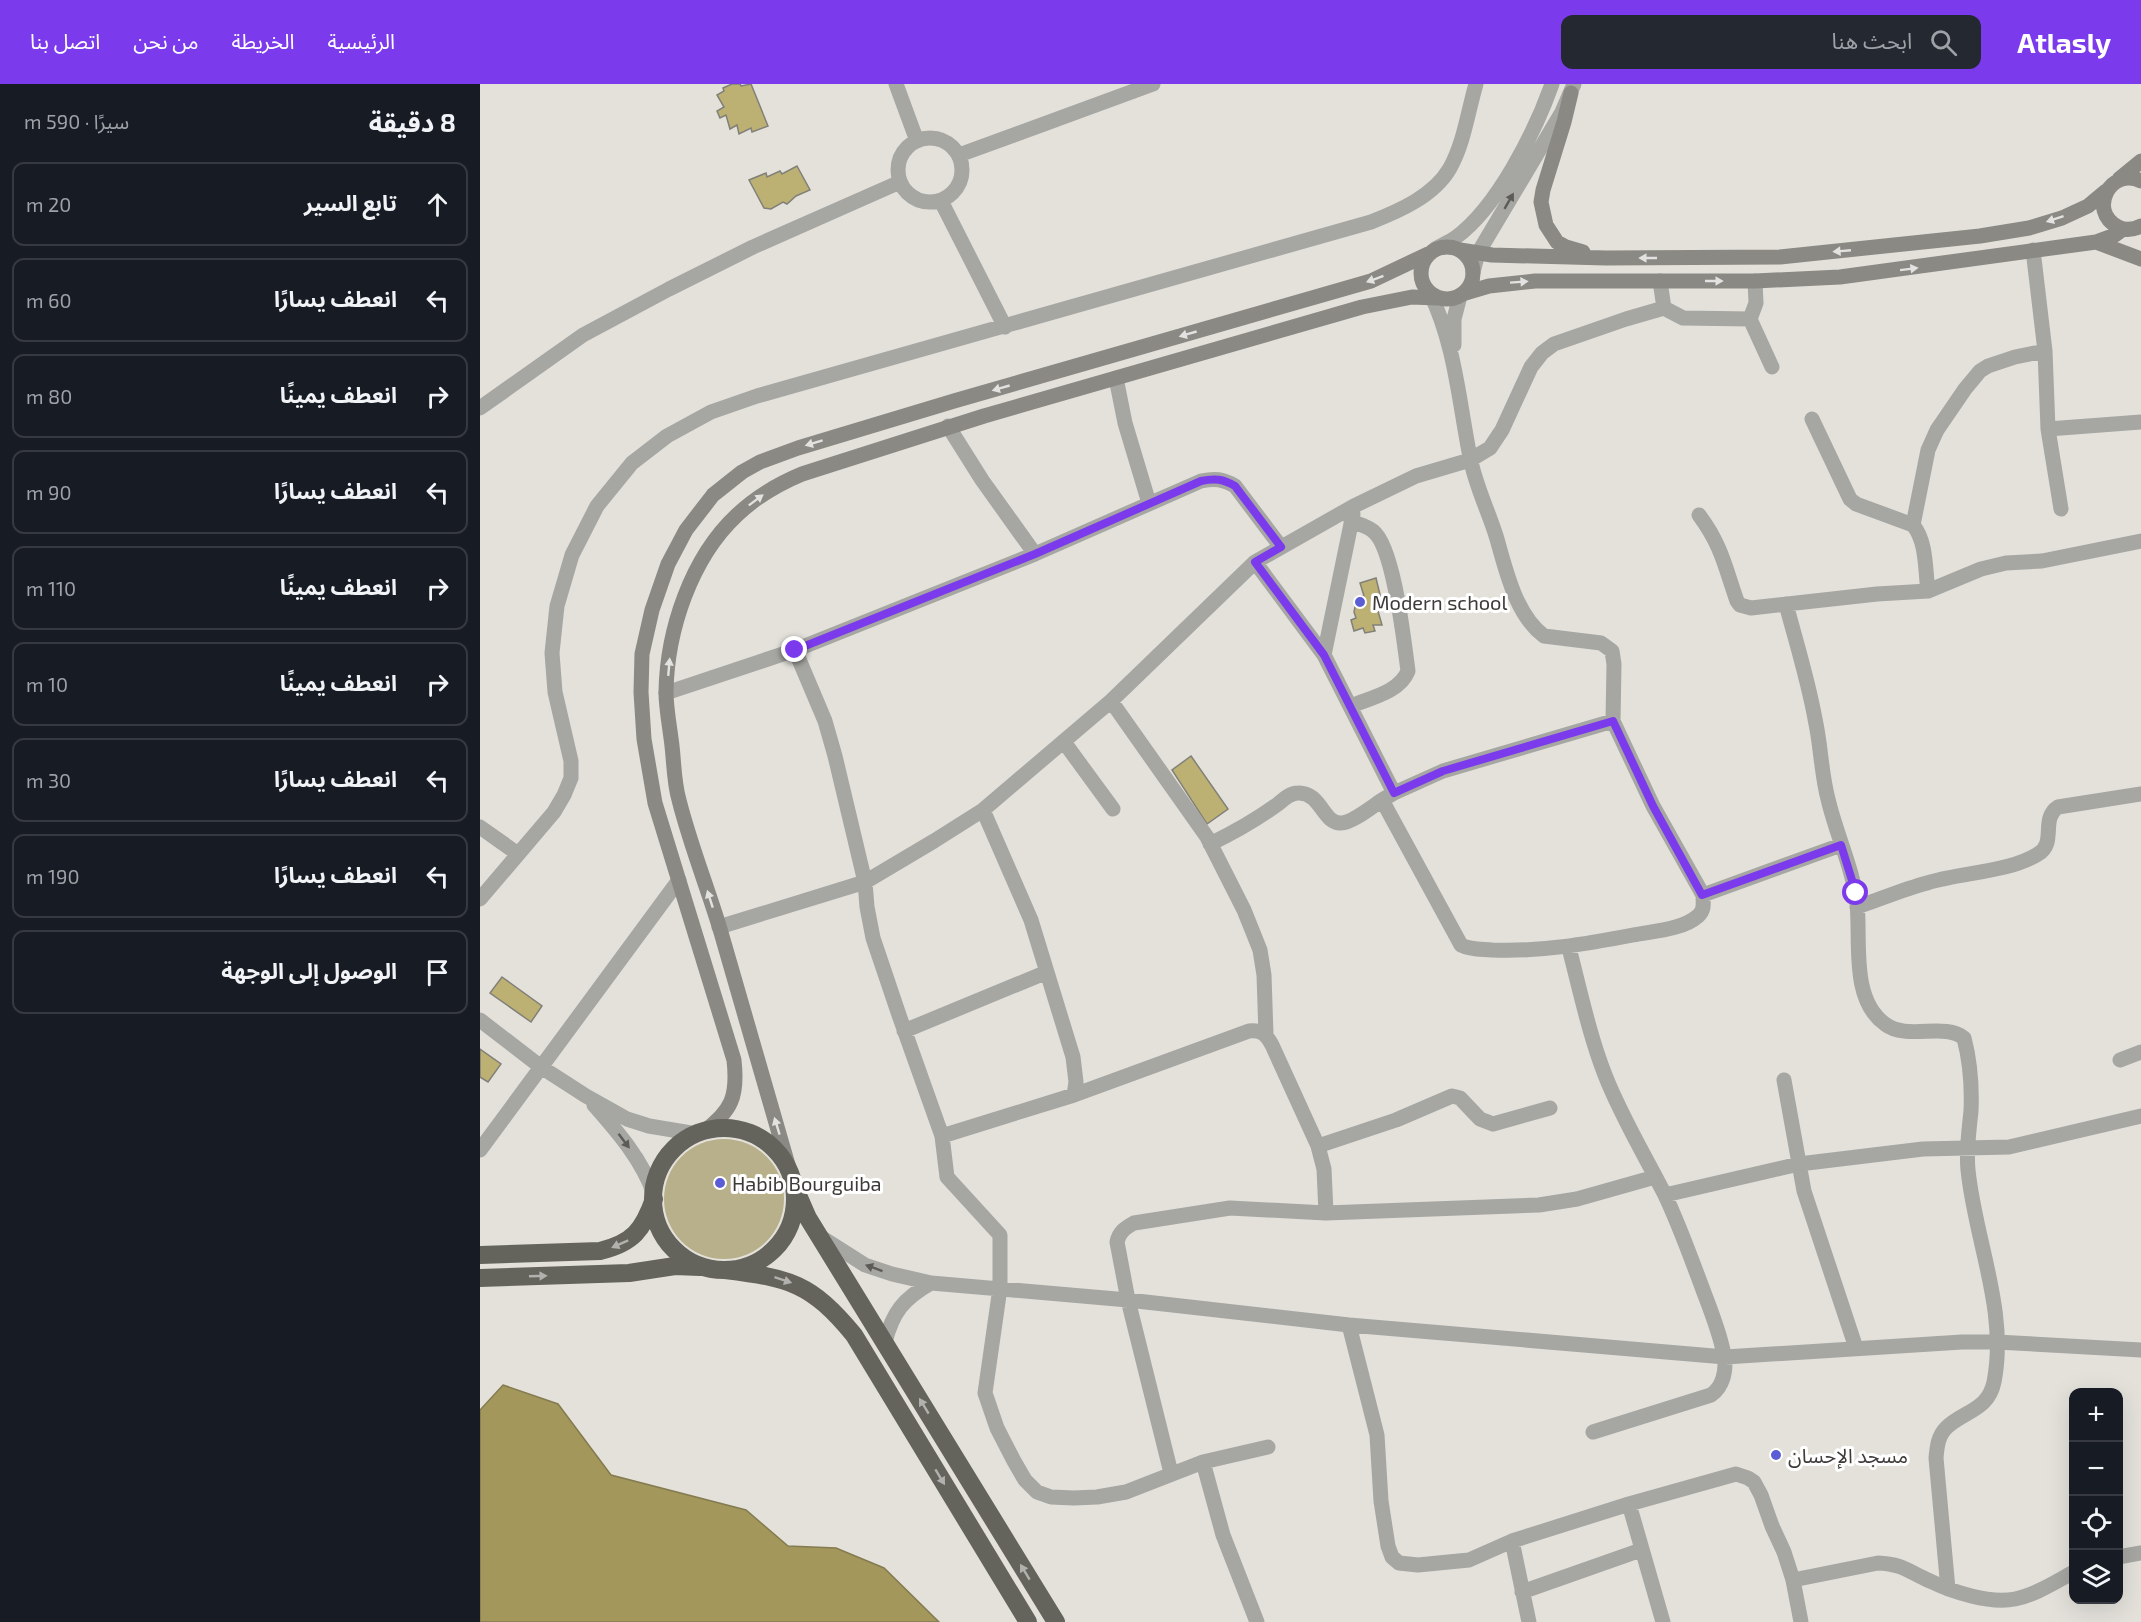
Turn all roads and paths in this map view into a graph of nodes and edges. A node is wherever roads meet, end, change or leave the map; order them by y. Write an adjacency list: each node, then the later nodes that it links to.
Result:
1 (896, 84): 6 (street)
2 (1152, 84): 7 (street)
3 (1476, 84): 32 (street)
4 (1552, 84): 19 (street)
5 (1573, 89): 20 (street, one-way to 5); 22 (main road)
6 (917, 141): 7 (street); 11 (street)
7 (959, 156): 13 (street)
8 (2141, 161): 9 (main road)
9 (2119, 179): 10 (main road); 12 (main road)
10 (2141, 181)
11 (900, 182): 13 (street); 37 (street)
12 (2106, 191): 14 (main road); 15 (main road, one-way to 15)
13 (941, 201): 32 (street)
14 (2131, 228): 16 (main road); 21 (main road)
15 (1980, 236): 22 (main road, one-way to 22); 23 (main road)
16 (2096, 242): 18 (main road); 24 (main road)
17 (1460, 250): 19 (main road); 20 (main road); 25 (main road)
18 (2033, 250): 23 (main road); 33 (street)
19 (1432, 252): 29 (main road); 69 (main road, one-way to 69)
20 (1478, 253): 22 (main road); 25 (street)
21 (2141, 254)
22 (1606, 258)
23 (1985, 259): 27 (main road, one-way to 23)
24 (2141, 259)
25 (1473, 272): 28 (main road)
26 (1660, 281): 27 (main road, one-way to 27); 28 (main road, one-way to 26); 30 (street)
27 (1755, 281): 31 (street)
28 (1461, 295): 29 (main road); 34 (street)
29 (1433, 296): 34 (street); 36 (main road)
30 (1664, 308): 31 (street); 42 (street)
31 (1750, 319): 35 (street)
32 (1005, 327): 68 (street)
33 (2045, 351): 41 (street); 47 (street)
34 (1454, 366): 42 (street)
35 (1772, 366)
36 (1116, 378): 40 (main road); 43 (street)
37 (480, 408)
38 (1812, 419): 47 (street)
39 (2141, 422): 41 (street)
40 (948, 426): 50 (street); 56 (main road, one-way to 40)
41 (2048, 429): 44 (street)
42 (1470, 460): 45 (street); 59 (street)
43 (1149, 503): 49 (street); 50 (street)
44 (2061, 509)
45 (1352, 514): 49 (street); 55 (street); 58 (street)
46 (1699, 515): 53 (street)
47 (1913, 525): 52 (street)
48 (2141, 541): 52 (street)
49 (1281, 547): 51 (street)
50 (1035, 554): 54 (street)
51 (1255, 562): 55 (street); 57 (street)
52 (1928, 591): 53 (street)
53 (1786, 604): 67 (street)
54 (795, 650): 56 (street); 70 (street)
55 (1324, 655): 58 (street)
56 (666, 693): 74 (main road, one-way to 56)
57 (1111, 701): 60 (street); 66 (street)
58 (1351, 706): 62 (street)
59 (1613, 721): 62 (street); 71 (street)
60 (1064, 742): 63 (street); 64 (street)
61 (2141, 794): 73 (street)
62 (1388, 797): 66 (street); 75 (street)
63 (1113, 809)
64 (982, 810): 70 (street); 76 (street)
65 (480, 827): 68 (street)
66 (1210, 844): 79 (street)
67 (1841, 845): 71 (street); 73 (street)
68 (518, 854): 72 (street)
69 (679, 880): 82 (street); 88 (main road)
70 (865, 882): 74 (street); 78 (street)
71 (1702, 895): 75 (street)
72 (480, 899)
73 (1857, 907): 91 (street)
74 (719, 927): 95 (main road, one-way to 74)
75 (1569, 948): 94 (street)
76 (1047, 972): 78 (street); 84 (street)
77 (480, 1020): 82 (street)
78 (904, 1030): 89 (street)
79 (1266, 1035): 84 (street); 90 (street)
80 (2141, 1052): 81 (street)
81 (2120, 1060)
82 (541, 1067): 85 (street); 92 (street)
83 (1784, 1080): 93 (street)
84 (1074, 1095): 89 (street)
85 (586, 1096): 88 (street); 97 (street, one-way to 97)
86 (1550, 1108): 90 (street)
87 (2141, 1116): 91 (street)
88 (700, 1133): 95 (highway); 97 (highway)
89 (942, 1136): 104 (street)
90 (1318, 1146): 98 (street)
91 (1966, 1147): 93 (street); 108 (street)
92 (480, 1150)
93 (1799, 1164): 96 (street); 109 (street)
94 (1655, 1177): 96 (street); 98 (street)
95 (794, 1184): 99 (highway); 101 (highway)
96 (1665, 1195): 111 (street)
97 (654, 1197): 100 (highway, one-way to 100); 101 (highway)
98 (1326, 1213): 105 (street)
99 (818, 1234): 103 (street, one-way to 99); 107 (highway)
100 (480, 1255)
101 (721, 1270): 102 (highway, one-way to 101); 125 (highway, one-way to 125)
102 (480, 1278)
103 (931, 1283): 104 (street); 107 (street)
104 (1000, 1288): 105 (street); 115 (street)
105 (1128, 1300): 106 (street); 115 (street)
106 (1349, 1325): 111 (street); 117 (street)
107 (885, 1342): 126 (highway, one-way to 107)
108 (1997, 1342): 109 (street); 110 (street); 123 (street)
109 (1856, 1348): 111 (street)
110 (2141, 1350)
111 (1725, 1357): 112 (street)
112 (1593, 1432)
113 (1268, 1447): 114 (street)
114 (1203, 1462): 115 (street); 127 (street)
115 (1171, 1473)
116 (1629, 1504): 117 (street); 118 (street); 122 (street)
117 (1512, 1541): 124 (street)
118 (1641, 1550): 124 (street); 129 (street)
119 (2141, 1552): 120 (street)
120 (2123, 1556)
121 (2069, 1574): 123 (street)
122 (1793, 1580): 123 (street); 130 (street)
123 (1948, 1589)
124 (1522, 1592): 128 (street)
125 (1028, 1622)
126 (1056, 1622)
127 (1257, 1622)
128 (1529, 1622)
129 (1663, 1622)
130 (1801, 1622)

